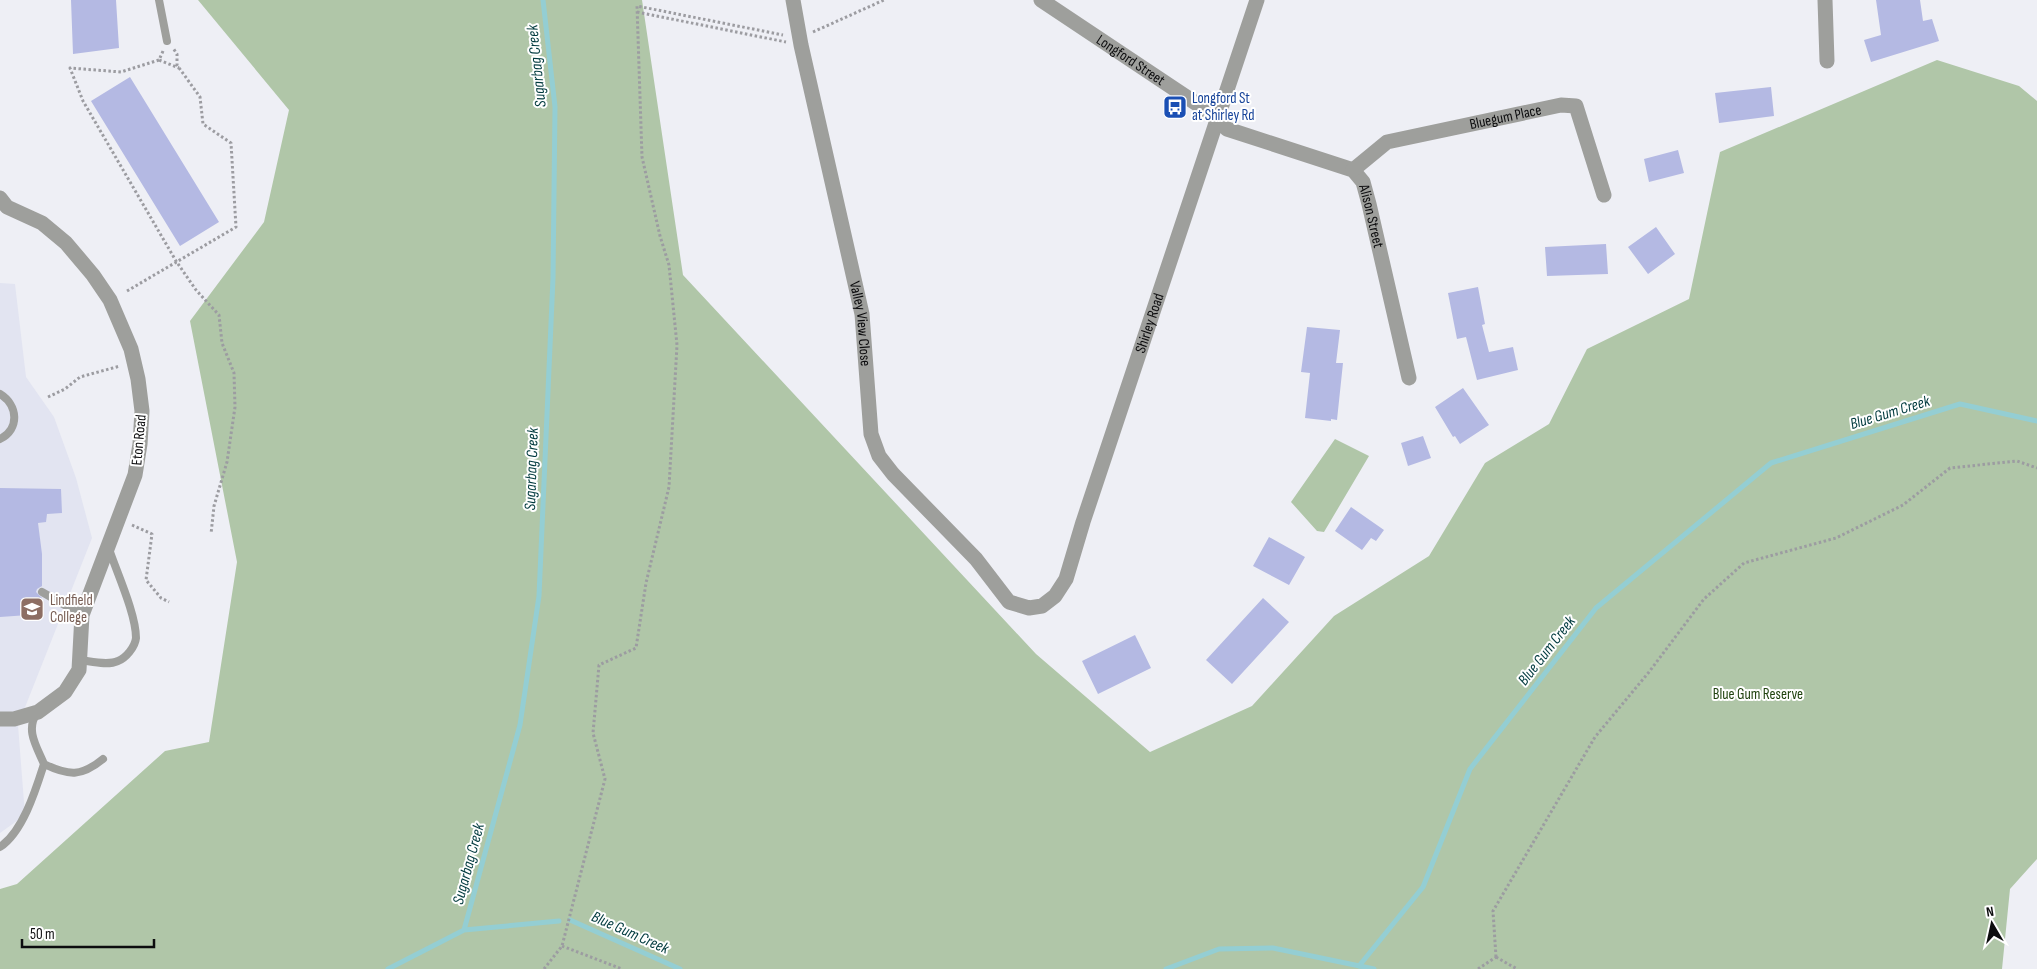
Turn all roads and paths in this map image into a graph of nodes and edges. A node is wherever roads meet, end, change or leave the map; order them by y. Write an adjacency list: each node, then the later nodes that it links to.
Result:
1 (159, 0): 8 (lane)
2 (792, 0): 9 (street, Valley View Close)
3 (884, 0): 9 (path)
4 (1042, 0): 13 (street, Longford Street)
5 (1257, 0): 13 (street, Shirley Road)
6 (1825, 0): 11 (street)
7 (637, 12): 9 (path); 9 (path); 38 (path)
8 (167, 40): 10 (path); 12 (path)
9 (800, 42): 30 (street, Valley View Close)
10 (158, 60): 12 (path); 17 (path)
11 (1826, 61)
12 (179, 68): 17 (path)
13 (1218, 121): 14 (street, Alison Street); 30 (street, Shirley Road)
14 (1353, 170): 15 (street, Bluegum Place); 20 (street, Alison Street)
15 (1604, 195)
16 (0, 198): 19 (street, Eton Road)
17 (176, 261): 18 (path); 26 (path)
18 (127, 291)
19 (135, 362): 22 (path); 25 (street, Eton Road)
20 (1409, 378)
21 (0, 394): 23 (lane)
22 (48, 397)
23 (0, 439)
24 (2037, 468): 39 (path)
25 (118, 519): 27 (street, Eton Road); 29 (path)
26 (212, 534)
27 (108, 547): 31 (street, Eton Road); 32 (lane)
28 (42, 592): 31 (lane)
29 (170, 602)
30 (1009, 602)
31 (82, 615): 32 (street, Eton Road)
32 (79, 660): 33 (street, Eton Road)
33 (38, 712): 34 (street, Eton Road); 36 (lane)
34 (0, 720)
35 (103, 759): 36 (lane)
36 (44, 764): 37 (lane)
37 (0, 847)
38 (562, 946): 40 (path); 41 (path)
39 (1496, 958): 42 (path); 43 (path)
40 (544, 969)
41 (622, 969)
42 (1478, 969)
43 (1517, 969)

